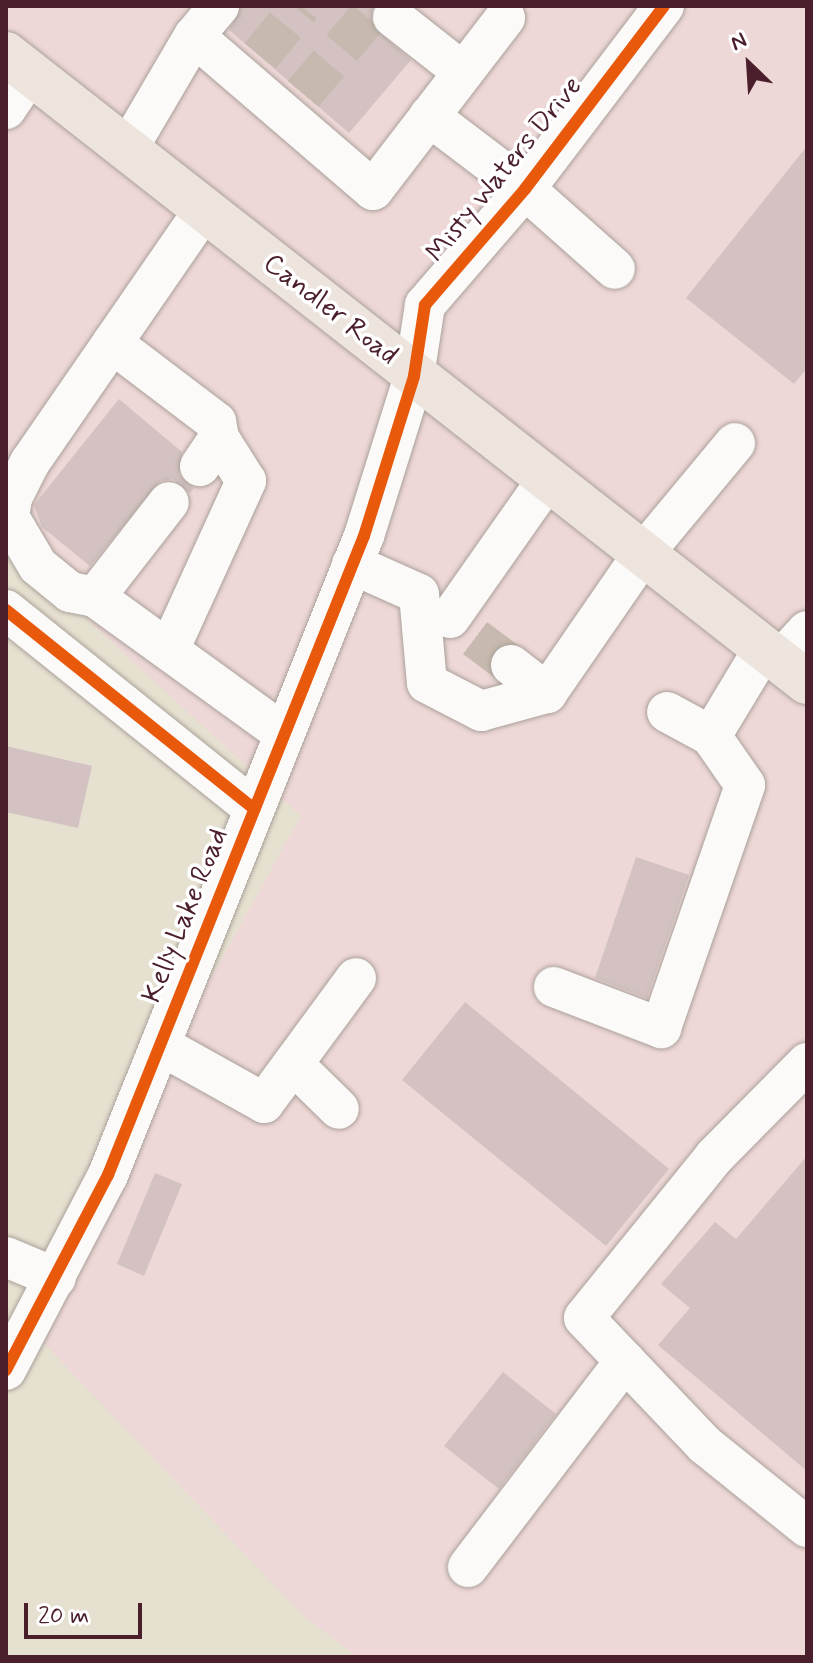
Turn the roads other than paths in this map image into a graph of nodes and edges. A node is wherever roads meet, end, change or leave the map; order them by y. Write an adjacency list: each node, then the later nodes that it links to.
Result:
1 (219, 6): 5 (street)
2 (664, 6): 11 (street, Misty Waters Drive)
3 (393, 17): 7 (street)
4 (505, 18): 7 (street)
5 (194, 36): 9 (street); 10 (street)
6 (18, 64): 8 (street); 10 (main road, Candler Road)
7 (463, 72): 9 (street)
8 (6, 109)
9 (429, 116): 11 (street)
10 (127, 150): 12 (main road, Candler Road)
11 (525, 189): 13 (street); 15 (street, Misty Waters Drive)
12 (204, 210): 14 (street); 15 (main road, Candler Road)
13 (615, 269)
14 (112, 343): 22 (street); 24 (street)
15 (414, 376): 17 (main road, Candler Road); 20 (street, Kelly Lake Road)
16 (735, 443): 19 (street)
17 (547, 480): 19 (main road, Candler Road); 21 (street)
18 (169, 502): 22 (street)
19 (643, 554): 25 (main road, Candler Road); 27 (street)
20 (352, 564): 21 (street); 29 (street, Kelly Lake Road)
21 (419, 594): 27 (street)
22 (95, 597): 24 (street)
23 (6, 610): 31 (street)
24 (169, 650): 29 (street)
25 (789, 655): 30 (street)
26 (511, 665): 27 (street)
27 (547, 693)
28 (667, 712): 30 (street)
29 (284, 734): 31 (street, Kelly Lake Road)
30 (711, 736): 33 (street)
31 (254, 809): 34 (street, Kelly Lake Road)
32 (356, 978): 36 (street)
33 (554, 987)
34 (160, 1045): 36 (street); 39 (street, Kelly Lake Road)
35 (807, 1063): 40 (street)
36 (293, 1064): 37 (street)
37 (339, 1109)
38 (6, 1257): 39 (street)
39 (56, 1278): 41 (street, Kelly Lake Road)
40 (625, 1361): 42 (street); 43 (street)
41 (6, 1370)
42 (807, 1527)
43 (468, 1567)

